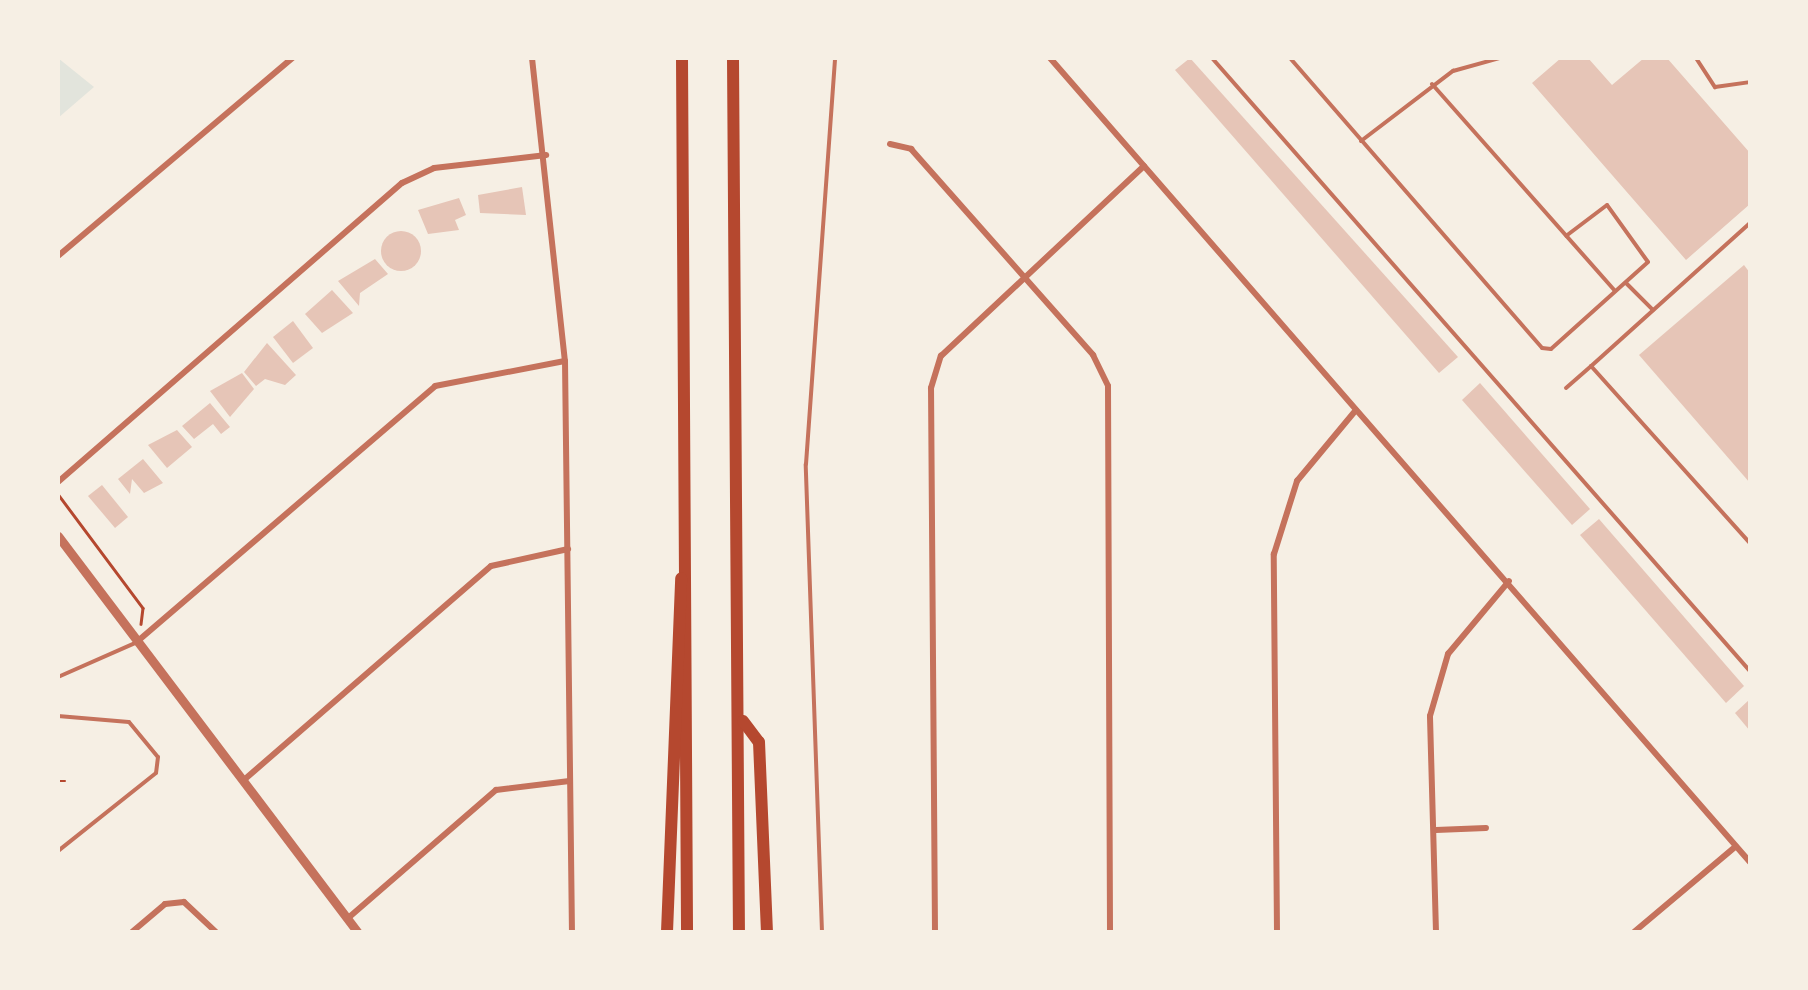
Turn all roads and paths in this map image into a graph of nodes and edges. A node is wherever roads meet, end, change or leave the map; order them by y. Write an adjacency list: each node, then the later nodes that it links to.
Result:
1 (292, 58): 21 (street)
2 (532, 58): 15 (street)
3 (682, 58): 35 (highway)
4 (734, 58): 41 (highway)
5 (835, 58): 60 (lane)
6 (1050, 58): 16 (street)
7 (1212, 58): 38 (lane)
8 (1290, 58): 13 (lane)
9 (1500, 58): 12 (lane)
10 (1696, 58): 11 (lane)
11 (1750, 82)
12 (1432, 84): 13 (lane); 20 (lane)
13 (1360, 141): 24 (lane)
14 (890, 144): 22 (street)
15 (546, 155): 26 (street); 30 (street)
16 (1144, 166): 22 (street); 29 (street)
17 (1750, 224): 18 (lane)
18 (1745, 228): 19 (lane); 25 (lane)
19 (1750, 234)
20 (1566, 236): 23 (lane); 24 (lane)
21 (58, 256)
22 (1019, 275): 61 (street); 62 (street)
23 (1626, 283): 24 (lane); 25 (lane)
24 (1616, 292)
25 (1652, 310): 27 (lane)
26 (565, 361): 34 (street); 37 (street)
27 (1591, 366): 28 (lane); 33 (lane)
28 (1566, 388)
29 (1356, 410): 36 (street); 63 (street)
30 (58, 482)
31 (58, 494): 37 (path)
32 (58, 536): 37 (street)
33 (1750, 543)
34 (568, 549): 42 (street); 45 (street)
35 (685, 566): 56 (highway); 57 (highway)
36 (1508, 581): 47 (street); 48 (street)
37 (140, 640): 39 (lane); 42 (street)
38 (1750, 671)
39 (58, 677)
40 (58, 716): 49 (lane)
41 (742, 720): 58 (highway); 59 (highway)
42 (245, 779): 51 (street)
43 (58, 781): 44 (path)
44 (65, 781)
45 (568, 781): 51 (street); 55 (street)
46 (1486, 828): 47 (street)
47 (1436, 830): 64 (street)
48 (1736, 846): 50 (street); 65 (street)
49 (58, 851)
50 (1750, 862)
51 (347, 918): 54 (street)
52 (132, 932): 53 (street)
53 (216, 932)
54 (357, 932)
55 (572, 932)
56 (667, 932)
57 (687, 932)
58 (739, 932)
59 (767, 932)
60 (822, 932)
61 (935, 932)
62 (1110, 932)
63 (1277, 932)
64 (1436, 932)
65 (1634, 932)

